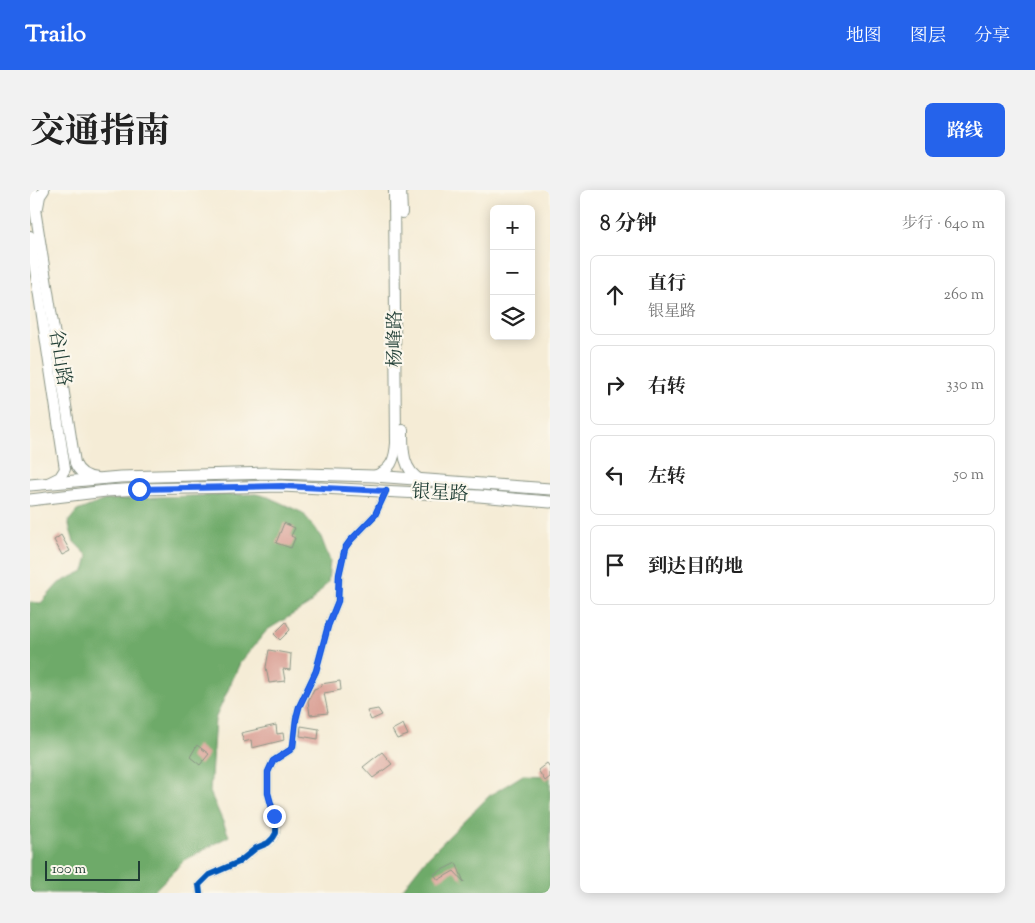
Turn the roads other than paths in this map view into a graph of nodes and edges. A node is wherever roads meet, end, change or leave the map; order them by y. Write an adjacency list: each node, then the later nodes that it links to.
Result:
1 (32, 190): 5 (main road, 谷山路)
2 (44, 190): 5 (main road)
3 (394, 190): 7 (main road, 杨峰路)
4 (401, 190): 9 (main road, 杨峰路)
5 (37, 220): 8 (main road, 谷山路)
6 (30, 236): 10 (main road, 谷山路)
7 (374, 476): 8 (main road, 银星路); 9 (main road, 银星路)
8 (103, 479): 10 (main road, 银星路)
9 (420, 480): 12 (main road, 银星路)
10 (45, 484): 11 (main road, 银星路)
11 (30, 485)
12 (550, 489)
13 (386, 491): 14 (main road, 银星路); 15 (main road, 银星路); 16 (street)
14 (30, 500)
15 (550, 502)
16 (200, 893)

